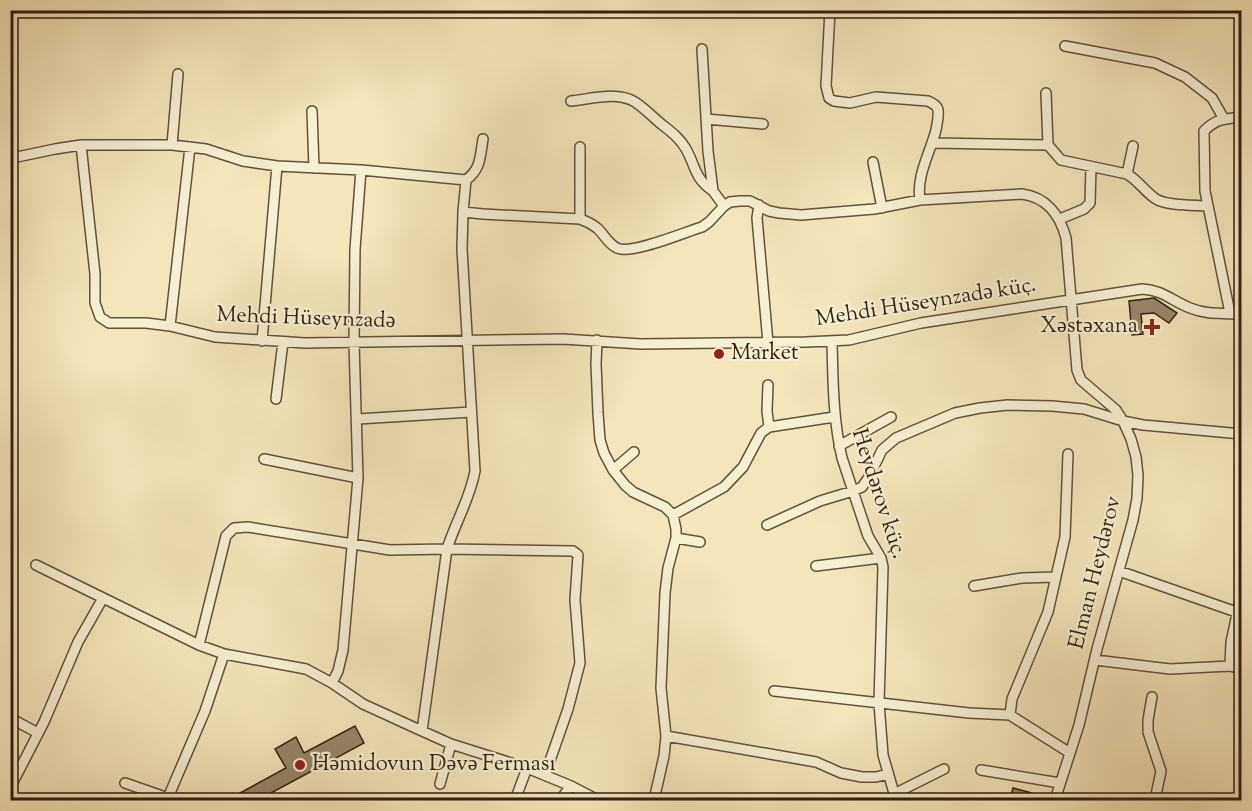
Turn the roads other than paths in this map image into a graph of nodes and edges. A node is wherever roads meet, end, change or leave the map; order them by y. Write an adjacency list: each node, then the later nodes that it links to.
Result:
1 (830, 10): 13 (street)
2 (1065, 46): 10 (street)
3 (702, 49): 9 (street)
4 (178, 74): 15 (street)
5 (1046, 93): 16 (street)
6 (571, 101): 28 (street)
7 (312, 111): 24 (street)
8 (1242, 117): 10 (street)
9 (706, 119): 11 (street); 28 (street)
10 (1224, 119): 32 (street)
11 (763, 123)
12 (483, 139): 27 (street)
13 (933, 142): 16 (street); 29 (street)
14 (81, 145): 15 (street); 20 (street); 40 (street, Mehdi Hüseynzadə)
15 (172, 145): 18 (street)
16 (1048, 145): 23 (street)
17 (1133, 146): 26 (street)
18 (190, 147): 22 (street); 40 (street)
19 (580, 147): 35 (street)
20 (10, 162)
21 (873, 162): 33 (street)
22 (277, 166): 24 (street); 42 (street)
23 (1091, 167): 26 (street); 36 (street)
24 (314, 168): 25 (street)
25 (361, 170): 27 (street); 47 (street)
26 (1127, 174): 32 (street)
27 (466, 180): 34 (street)
28 (713, 191): 31 (street)
29 (920, 200): 33 (street); 36 (street)
30 (759, 205): 31 (street); 33 (street); 46 (street)
31 (724, 206): 35 (street)
32 (1207, 206): 38 (street)
33 (882, 208)
34 (463, 212): 35 (street); 43 (street)
35 (580, 219)
36 (1060, 219): 37 (street, Elman Heydərov)
37 (1071, 300): 38 (street, Mehdi Hüseynzadə küç.); 45 (street, Mehdi Hüseynzadə küç.); 54 (street, Elman Heydərov)
38 (1230, 314): 39 (street, Mehdi Hüseynzadə küç.)
39 (1242, 314)
40 (170, 326): 42 (street, Mehdi Hüseynzadə)
41 (597, 340): 43 (street, Mehdi Hüseynzadə küç.); 46 (street, Mehdi Hüseynzadə küç.); 61 (street)
42 (262, 341): 44 (street, Mehdi Hüseynzadə)
43 (467, 341): 47 (street, Mehdi Hüseynzadə); 50 (street)
44 (283, 342): 47 (street, Mehdi Hüseynzadə); 49 (street)
45 (832, 342): 46 (street, Mehdi Hüseynzadə küç.); 51 (street, Heydərov küç.)
46 (768, 343)
47 (354, 344): 53 (street)
48 (768, 385): 55 (street)
49 (276, 399)
50 (471, 412): 53 (street); 70 (street)
51 (834, 417): 55 (street); 57 (street, Heydərov küç.)
52 (891, 417): 57 (street)
53 (358, 419): 62 (street)
54 (1123, 421): 56 (street); 63 (street); 74 (street, Elman Heydərov)
55 (769, 427): 64 (street)
56 (1242, 434)
57 (839, 446): 63 (street, Heydərov küç.)
58 (634, 452): 61 (street)
59 (1068, 454): 75 (street)
60 (264, 459): 62 (street)
61 (613, 470): 64 (street)
62 (358, 478): 69 (street)
63 (853, 491): 65 (street); 71 (street, Heydərov küç.)
64 (672, 514): 66 (street)
65 (766, 525)
66 (676, 538): 67 (street); 92 (street)
67 (700, 542)
68 (1242, 543): 78 (street)
69 (353, 545): 70 (street); 79 (street); 84 (street)
70 (447, 549): 90 (street); 99 (street)
71 (881, 558): 73 (street); 87 (street, Heydərov küç.)
72 (36, 565): 77 (street)
73 (816, 566)
74 (1119, 571): 78 (street); 81 (street, Elman Heydərov)
75 (1056, 577): 76 (street); 88 (street)
76 (974, 586)
77 (103, 598): 79 (street); 91 (street)
78 (1239, 613): 82 (street)
79 (199, 645): 80 (street)
80 (224, 654): 84 (street); 106 (street)
81 (1095, 660): 82 (street); 94 (street, Elman Heydərov)
82 (1230, 666): 83 (street)
83 (1242, 669)
84 (332, 683): 90 (street)
85 (774, 691): 87 (street)
86 (1152, 697): 112 (street)
87 (879, 703): 88 (street); 98 (street, Heydərov küç.)
88 (1010, 715): 94 (street)
89 (10, 718): 91 (street)
90 (422, 731): 93 (street)
91 (38, 733): 104 (street)
92 (666, 736): 98 (street); 110 (street)
93 (451, 744): 95 (street); 101 (street)
94 (1070, 753): 102 (street, Elman Heydərov)
95 (527, 768): 99 (street); 107 (street)
96 (944, 769): 105 (street)
97 (981, 770): 102 (street)
98 (888, 774): 105 (street, Heydərov küç.)
99 (545, 775): 103 (street)
100 (125, 783): 106 (street)
101 (440, 783)
102 (1060, 783): 111 (street, Elman Heydərov)
103 (571, 786): 108 (street); 109 (street)
104 (10, 788)
105 (895, 797)
106 (168, 799)
107 (515, 801)
108 (560, 801)
109 (598, 801)
110 (654, 801)
111 (1055, 801)
112 (1155, 801)

